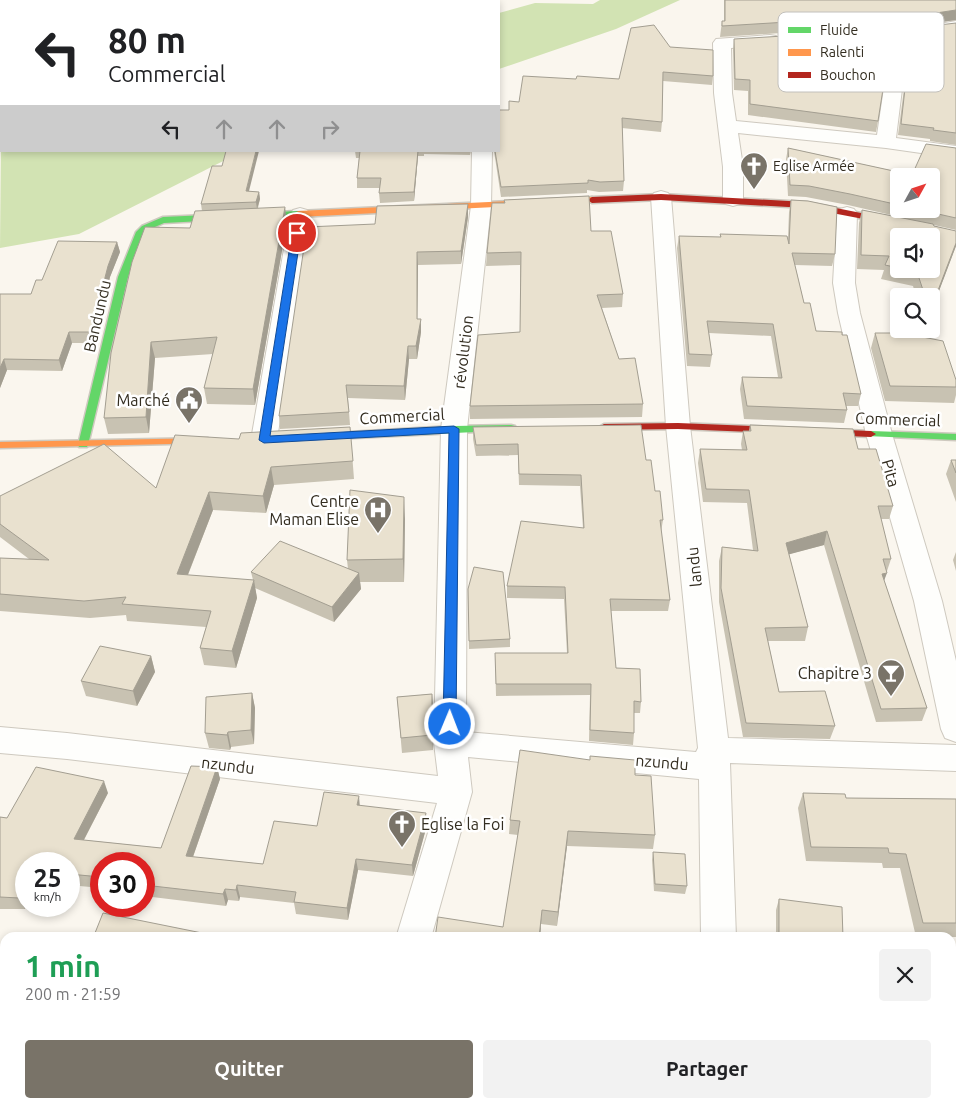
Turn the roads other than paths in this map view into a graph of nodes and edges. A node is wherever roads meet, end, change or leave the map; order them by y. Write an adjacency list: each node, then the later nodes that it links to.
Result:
1 (778, 40): 3 (street)
2 (893, 92): 4 (street)
3 (728, 126): 4 (street); 8 (street)
4 (886, 142): 6 (street)
5 (482, 152): 9 (street, révolution)
6 (956, 152)
7 (661, 197): 8 (street, Bandundu); 9 (street, Bandundu); 13 (street, landu)
8 (733, 200): 10 (street, Bandundu)
9 (482, 206): 11 (street, Bandundu); 16 (street, révolution)
10 (847, 213): 12 (street, Bandundu); 17 (street, Pita)
11 (300, 214): 20 (street); 23 (street, Bandundu)
12 (956, 238)
13 (678, 426): 14 (street, Commercial); 17 (street, Commercial); 27 (street, landu)
14 (590, 427)
15 (522, 428): 16 (street, Commercial)
16 (454, 429): 19 (street, Commercial); 26 (street, révolution)
17 (880, 434): 18 (street, Commercial); 24 (street, Pita)
18 (956, 437)
19 (300, 438)
20 (264, 440)
21 (216, 441): 23 (street)
22 (0, 445): 23 (street)
23 (83, 445)
24 (956, 729)
25 (0, 740): 29 (street, nzundu)
26 (450, 743): 27 (street, nzundu); 29 (street, révolution)
27 (714, 750): 28 (street); 31 (street, landu)
28 (956, 758)
29 (456, 792): 30 (street)
30 (415, 932)
31 (719, 932)

